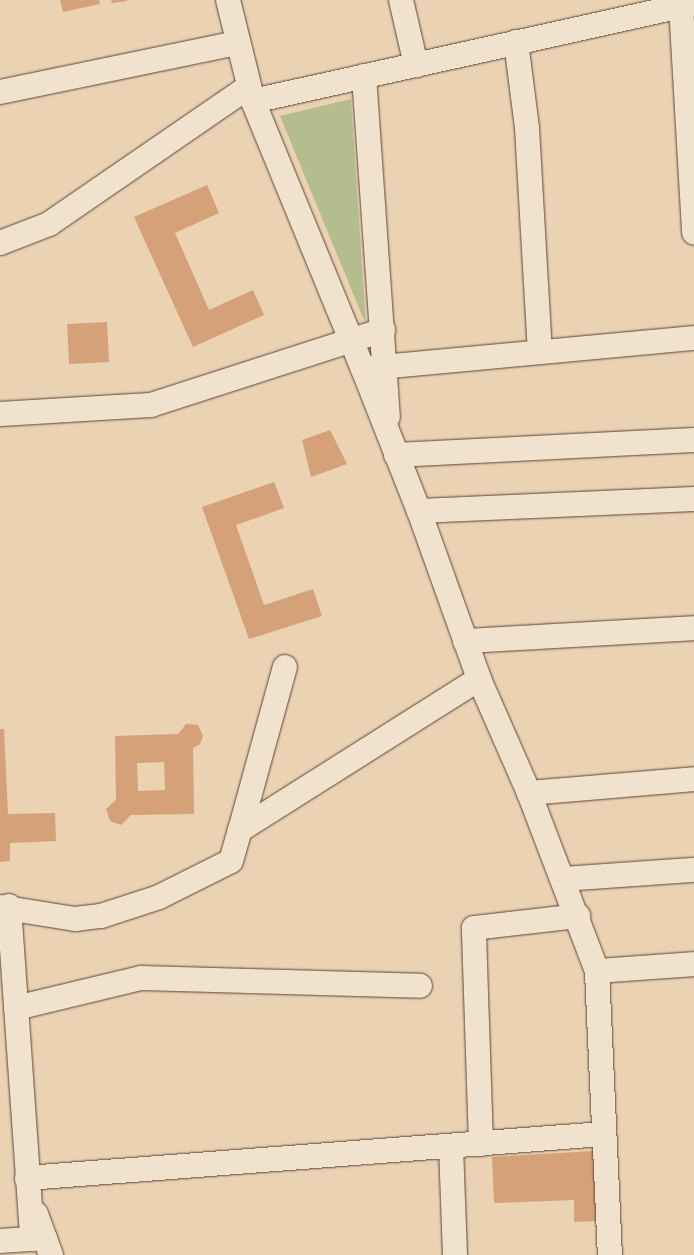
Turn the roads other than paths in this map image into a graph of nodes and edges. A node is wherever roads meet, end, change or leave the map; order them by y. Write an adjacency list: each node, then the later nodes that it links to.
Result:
1 (228, 0): 5 (street)
2 (401, 0): 6 (street)
3 (687, 4): 4 (street); 10 (street)
4 (516, 42): 6 (street); 15 (street)
5 (237, 43): 8 (street); 9 (street)
6 (416, 65): 7 (street)
7 (364, 76): 9 (street); 12 (street)
8 (0, 92)
9 (250, 94): 11 (street); 14 (street)
10 (694, 233)
11 (0, 244)
12 (383, 330): 14 (street); 16 (street)
13 (694, 338): 15 (street)
14 (349, 339): 16 (street); 17 (street)
15 (540, 352): 16 (street)
16 (374, 368): 19 (street)
17 (0, 414)
18 (694, 440): 19 (street)
19 (392, 446): 21 (street)
20 (694, 499): 21 (street)
21 (419, 511): 23 (street)
22 (694, 628): 23 (street)
23 (465, 641): 25 (street)
24 (285, 666): 28 (street)
25 (479, 679): 27 (street); 28 (street)
26 (694, 779): 27 (street)
27 (529, 793): 30 (street)
28 (240, 830): 31 (street)
29 (694, 870): 30 (street)
30 (564, 879): 32 (street)
31 (5, 906): 36 (street)
32 (578, 916): 34 (street); 38 (street)
33 (694, 964): 34 (street)
34 (597, 971): 37 (street)
35 (420, 986): 36 (street)
36 (16, 1008): 40 (street)
37 (603, 1134): 38 (street); 44 (street)
38 (481, 1144): 39 (street)
39 (451, 1146): 40 (street); 43 (street)
40 (28, 1186): 42 (street)
41 (0, 1240): 42 (street)
42 (43, 1244)
43 (455, 1255)
44 (610, 1255)

